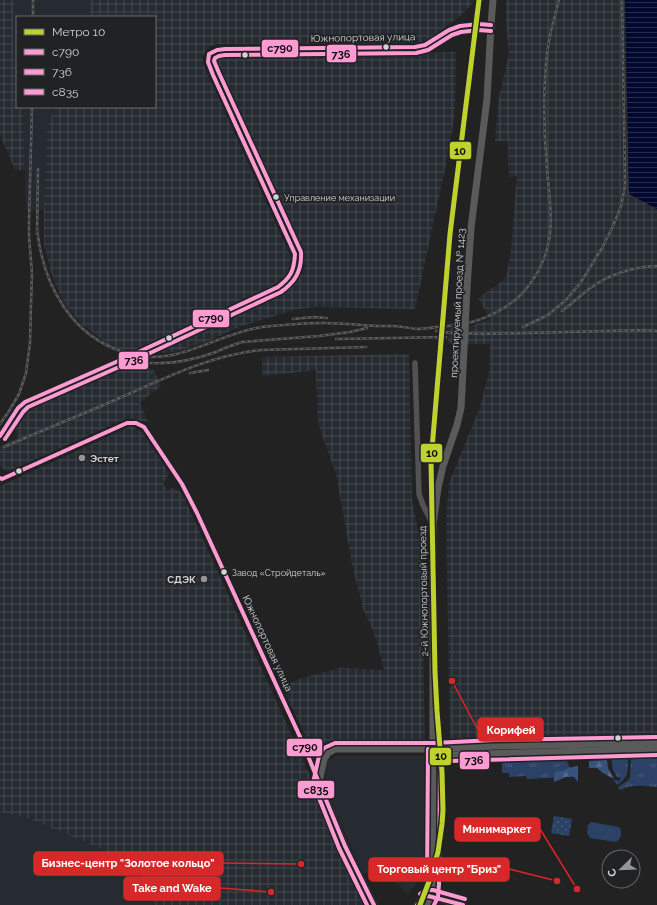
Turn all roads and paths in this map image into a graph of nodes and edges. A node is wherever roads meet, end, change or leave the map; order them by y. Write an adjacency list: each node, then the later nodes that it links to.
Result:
1 (494, 0): 2 (main road)
2 (491, 25): 4 (street, Южнопортовая улица); 6 (main road, проектируемый проезд № 1423, bridge)
3 (415, 363): 6 (street, 2-й Южнопортовый проезд)
4 (0, 436)
5 (1, 479): 7 (street, Южнопортовая улица)
6 (433, 525): 10 (main road, 2-й Южнопортовый проезд)
7 (301, 739): 9 (street); 13 (street, Южнопортовая улица)
8 (657, 743): 12 (main road)
9 (335, 749): 10 (main road); 13 (main road)
10 (434, 749): 12 (main road); 14 (main road, 2-й Южнопортовый проезд)
11 (657, 749): 12 (main road)
12 (459, 751)
13 (319, 782): 16 (main road, Южнопортовая улица)
14 (432, 896): 15 (main road); 17 (main road); 18 (main road)
15 (448, 901): 19 (main road); 20 (main road)
16 (374, 905)
17 (417, 905)
18 (427, 905)
19 (432, 905)
20 (463, 905)

